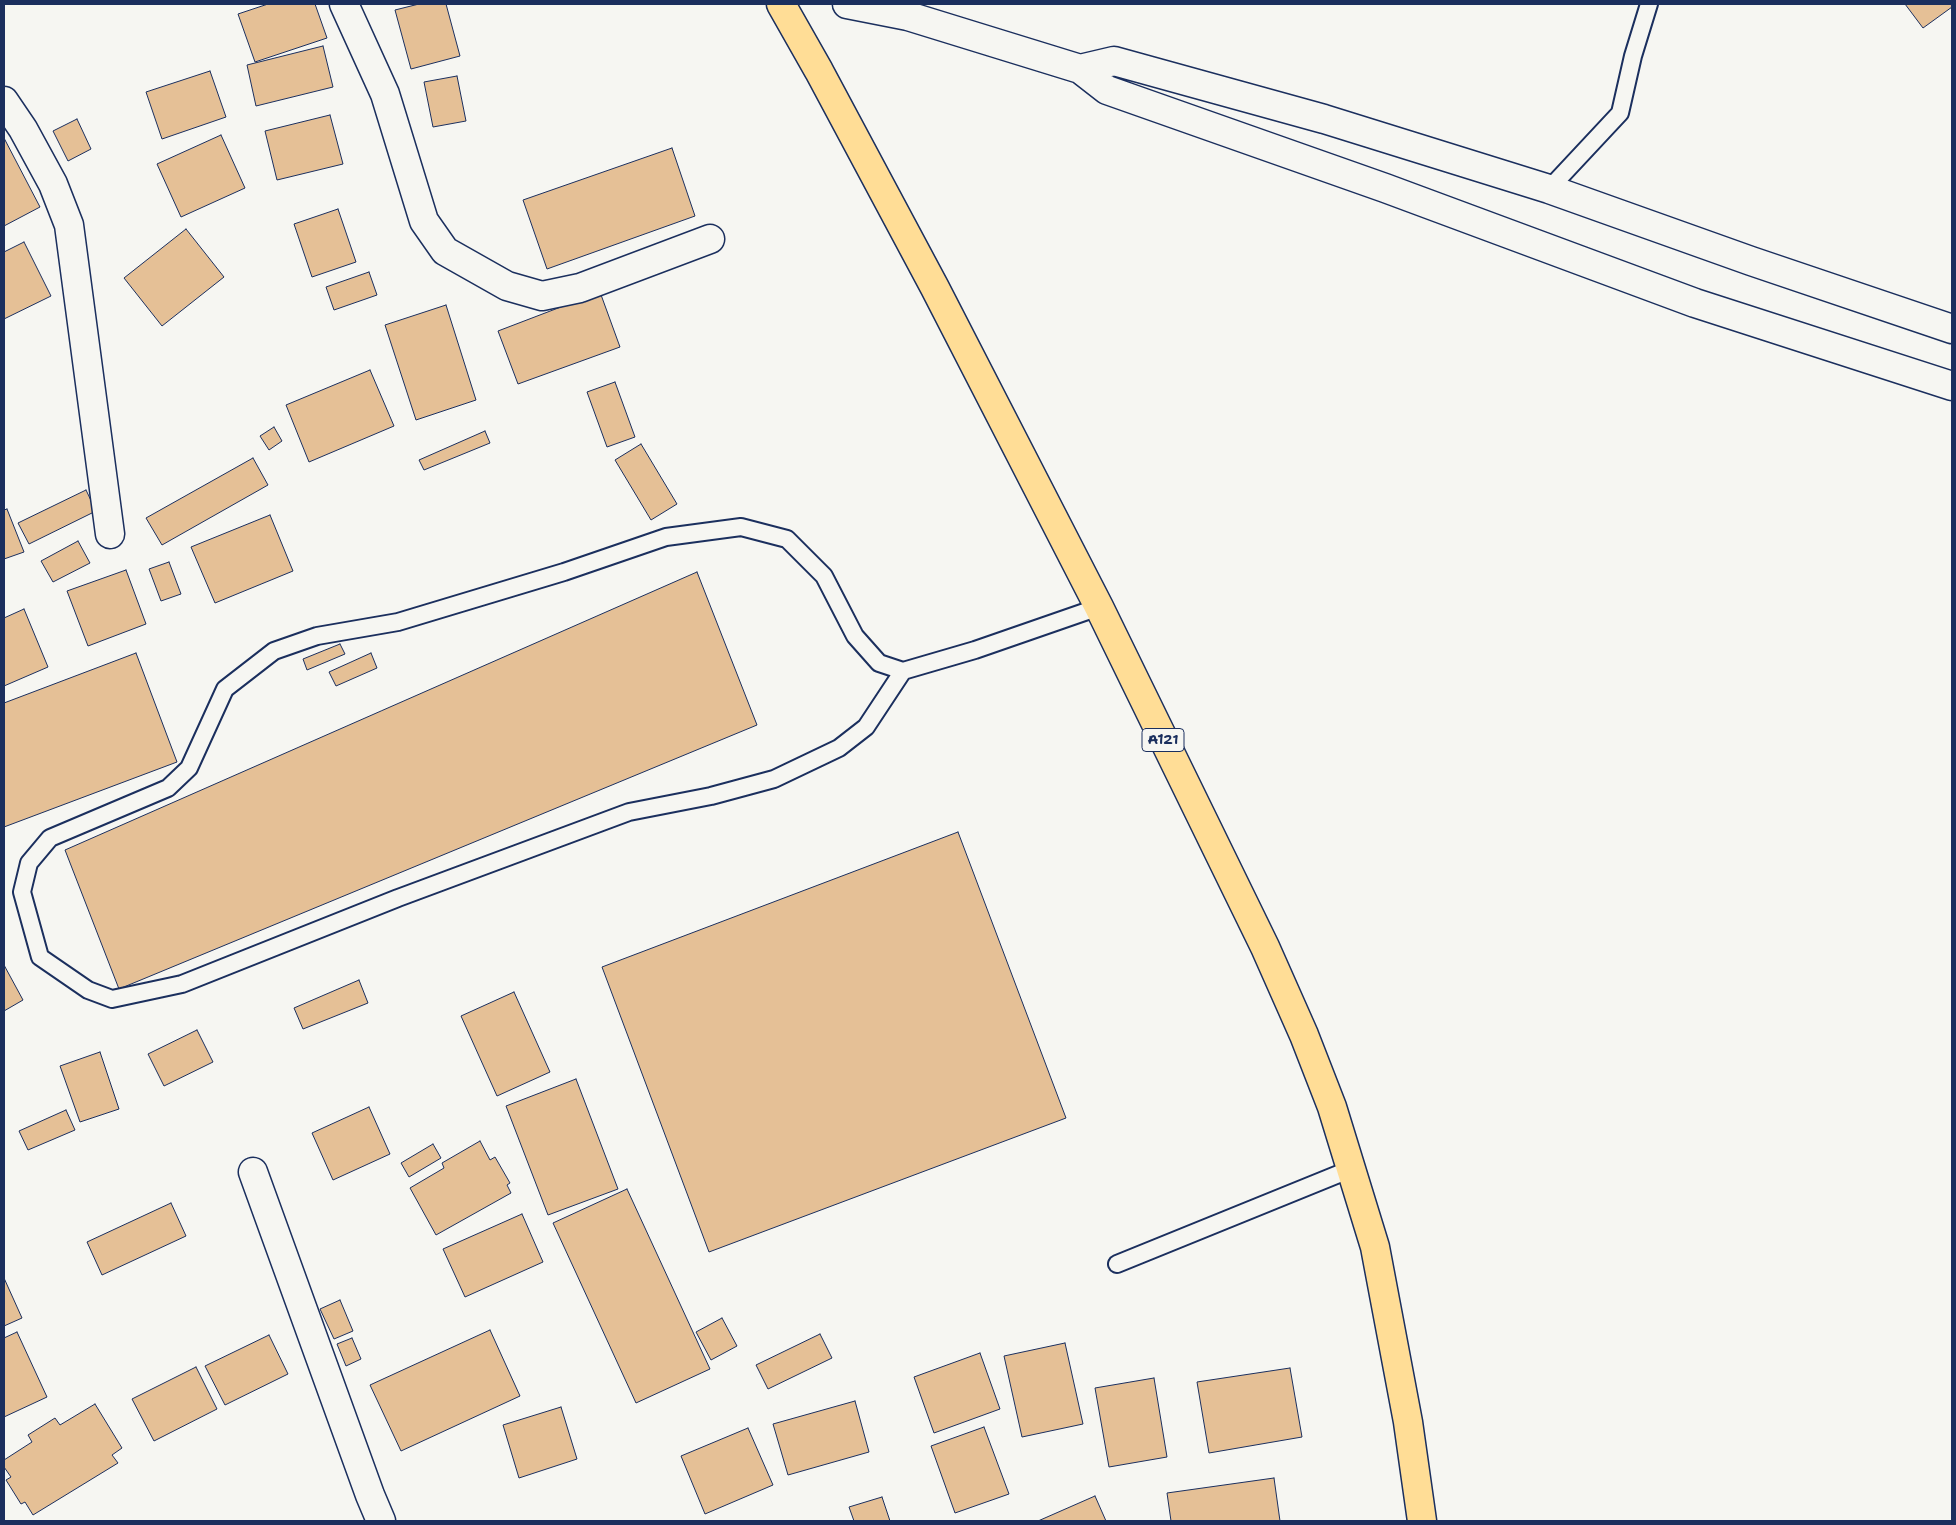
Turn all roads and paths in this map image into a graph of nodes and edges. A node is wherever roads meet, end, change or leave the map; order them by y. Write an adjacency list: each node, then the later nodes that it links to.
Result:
1 (344, 4): 8 (main road)
2 (781, 4): 12 (main road, A121)
3 (847, 4): 5 (main road)
4 (1649, 4): 7 (lane)
5 (1080, 69): 7 (main road); 10 (main road)
6 (4, 101): 11 (main road)
7 (1549, 188): 9 (main road)
8 (710, 239)
9 (1952, 329)
10 (1952, 386)
11 (110, 534)
12 (1099, 607): 13 (lane); 14 (main road, A121)
13 (903, 672): 13 (lane)
14 (1351, 1169): 16 (lane); 18 (main road, A121)
15 (252, 1172): 17 (main road)
16 (1117, 1264)
17 (381, 1521)
18 (1422, 1521)

